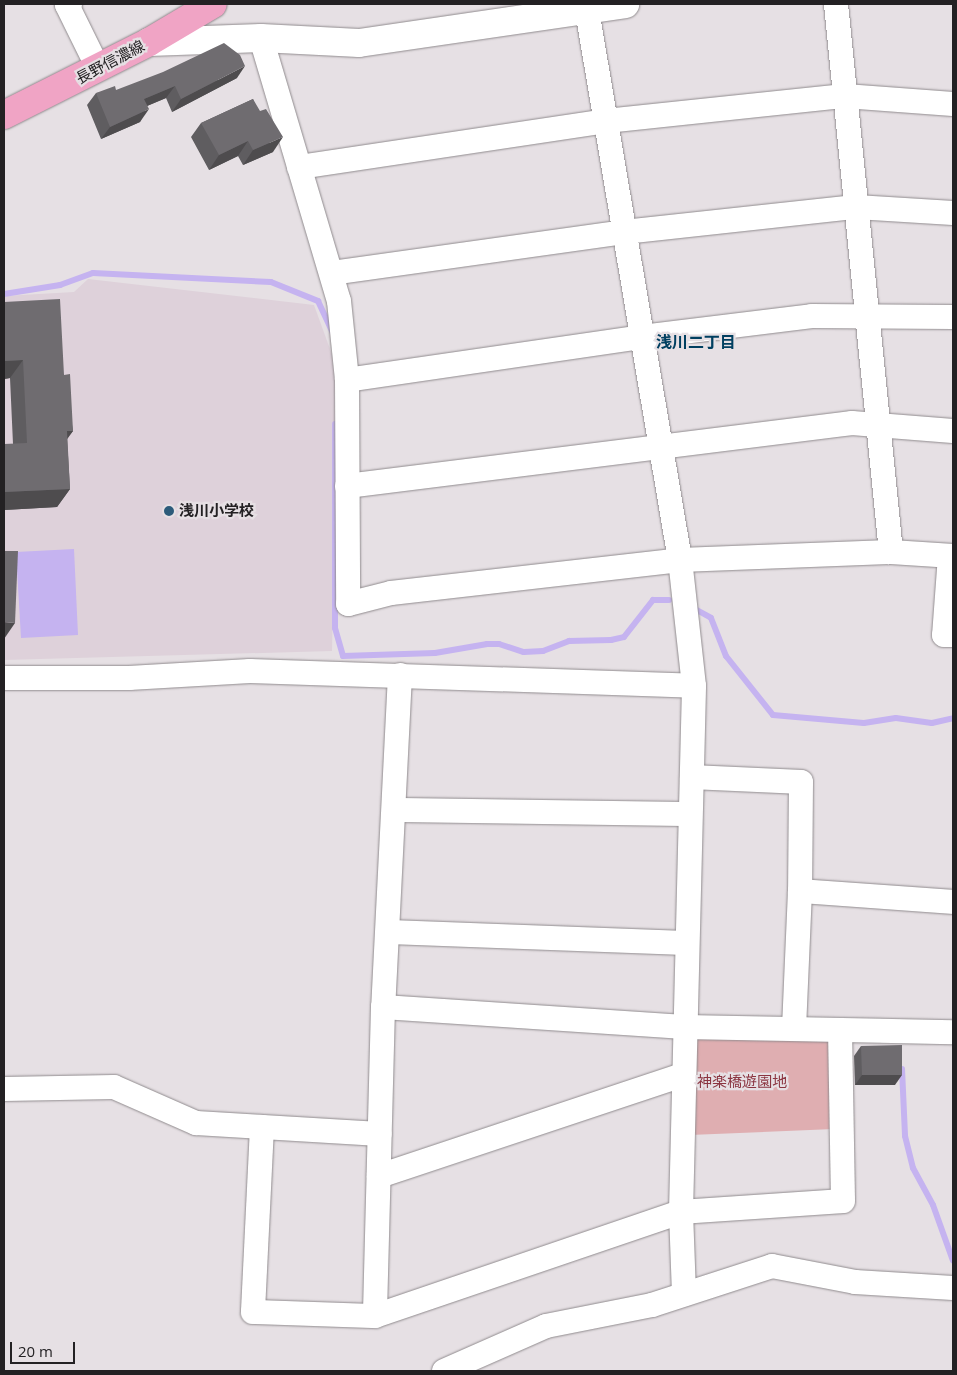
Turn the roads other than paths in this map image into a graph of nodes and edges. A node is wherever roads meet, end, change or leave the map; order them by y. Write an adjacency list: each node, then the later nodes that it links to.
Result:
1 (70, 4): 9 (street)
2 (625, 4): 5 (street)
3 (836, 4): 10 (street)
4 (198, 8): 8 (main road, 長野信濃線)
5 (587, 10): 6 (street); 13 (street)
6 (512, 13): 7 (street)
7 (261, 38): 8 (street); 14 (street)
8 (149, 42): 9 (main road, 長野信濃線)
9 (98, 68): 12 (main road, 長野信濃線)
10 (846, 96): 11 (street); 13 (street); 15 (street)
11 (953, 104)
12 (4, 115)
13 (606, 121): 14 (street); 17 (street)
14 (299, 167): 18 (street)
15 (856, 207): 16 (street); 17 (street); 19 (street)
16 (953, 213)
17 (624, 232): 18 (street); 21 (street)
18 (332, 273): 22 (street)
19 (867, 315): 20 (street); 21 (street); 23 (street)
20 (953, 317)
21 (642, 337): 22 (street); 25 (street)
22 (347, 380): 26 (street)
23 (878, 426): 24 (street); 25 (street); 27 (street)
24 (953, 430)
25 (661, 445): 26 (street); 29 (street)
26 (347, 486): 29 (street)
27 (891, 552): 28 (street); 29 (street)
28 (952, 556): 30 (street)
29 (680, 560): 33 (street)
30 (953, 635)
31 (400, 675): 32 (street); 33 (street); 35 (street)
32 (4, 678)
33 (694, 686): 34 (street)
34 (692, 777): 36 (street); 37 (street)
35 (395, 810): 36 (street); 39 (street)
36 (690, 814): 40 (street)
37 (800, 891): 38 (street); 43 (street)
38 (953, 902)
39 (388, 932): 40 (street); 41 (street)
40 (687, 943): 42 (street)
41 (383, 1007): 42 (street); 49 (street)
42 (684, 1027): 43 (street); 46 (street)
43 (794, 1029): 44 (street)
44 (840, 1030): 45 (street); 51 (street)
45 (953, 1032)
46 (683, 1075): 50 (street); 51 (street)
47 (4, 1088): 48 (street)
48 (262, 1127): 49 (street); 54 (street)
49 (380, 1134): 50 (street)
50 (379, 1176): 54 (street)
51 (681, 1212): 53 (street); 54 (street)
52 (953, 1288): 53 (street)
53 (684, 1294): 55 (street)
54 (375, 1316)
55 (444, 1371)

